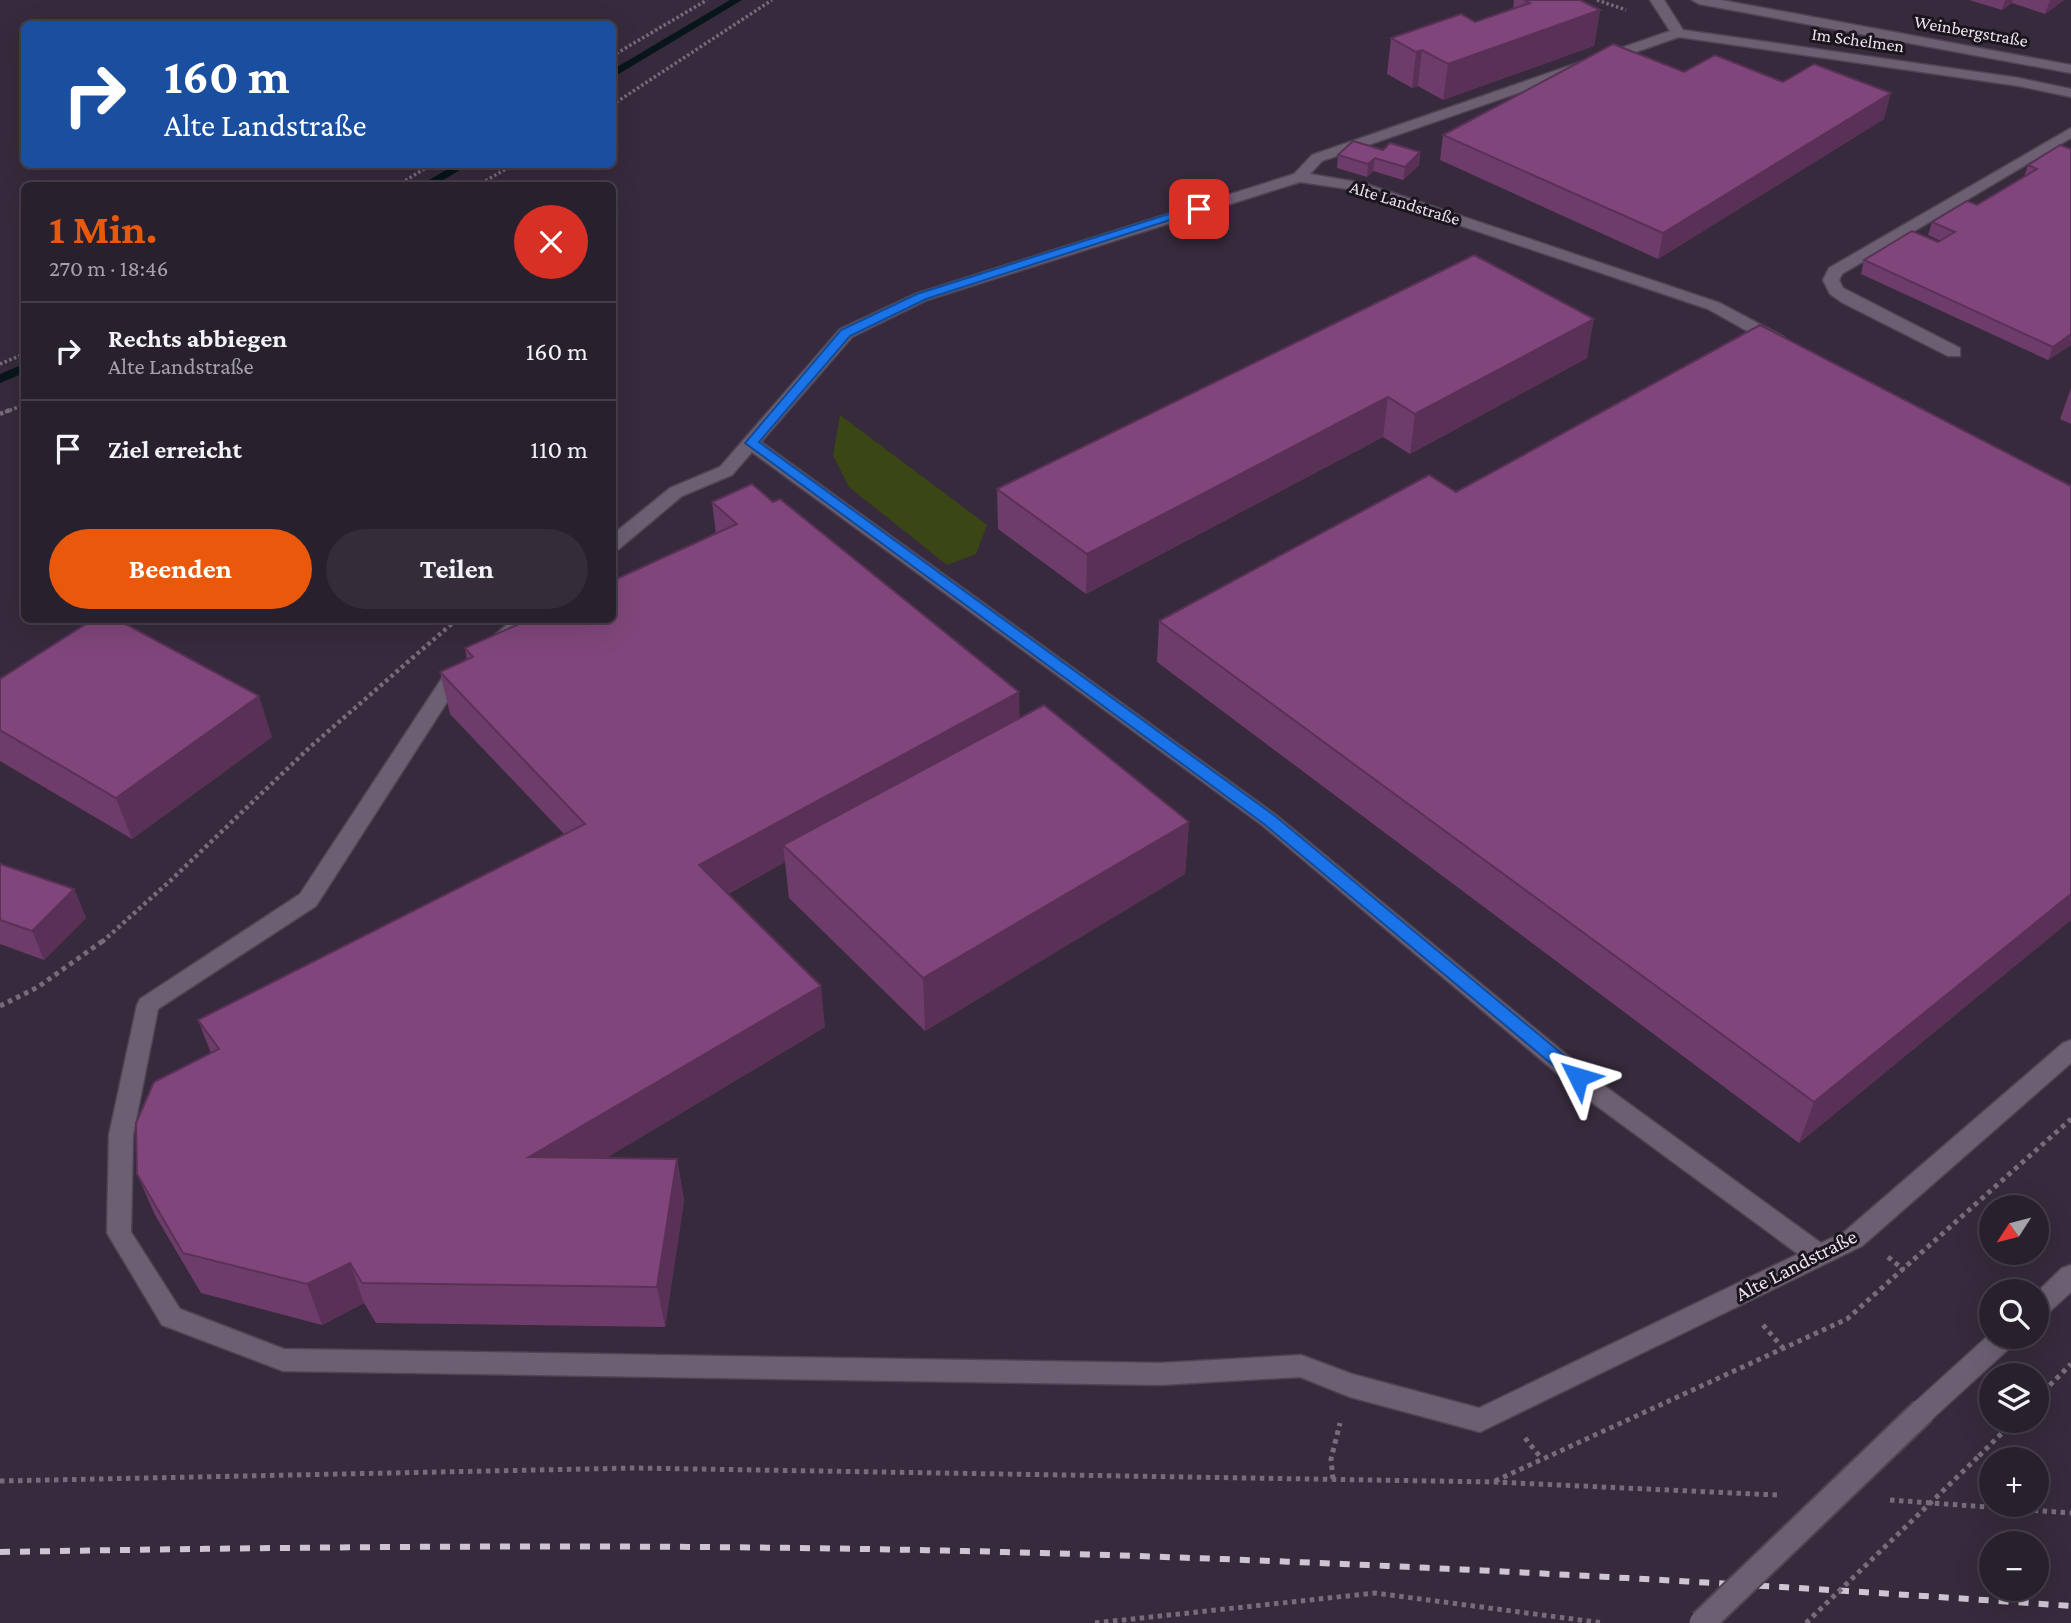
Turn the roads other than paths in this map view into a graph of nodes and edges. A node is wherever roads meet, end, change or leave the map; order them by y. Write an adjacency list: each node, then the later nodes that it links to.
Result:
1 (1657, 0): 3 (street)
2 (1699, 0): 4 (street, Weinbergstraße)
3 (1678, 33): 5 (street, Im Schelmen); 7 (street)
4 (2071, 69)
5 (2071, 93)
6 (2071, 132): 9 (street)
7 (1299, 177): 8 (street, Alte Landstraße); 10 (street, Alte Landstraße)
8 (1788, 346)
9 (1954, 352)
10 (751, 443): 11 (street, Alte Landstraße); 14 (street)
11 (616, 542)
12 (520, 623): 14 (street, Alte Landstraße)
13 (2071, 1049): 14 (street, Alte Landstraße)
14 (1819, 1255)
15 (2071, 1276): 16 (street)
16 (2049, 1296)
17 (1991, 1349): 18 (street, bridge)
18 (1702, 1623)

